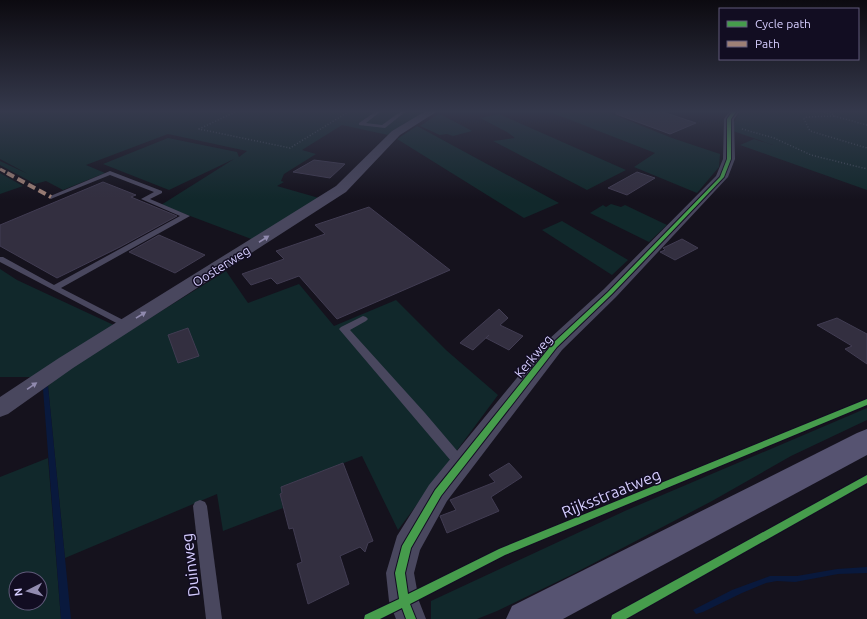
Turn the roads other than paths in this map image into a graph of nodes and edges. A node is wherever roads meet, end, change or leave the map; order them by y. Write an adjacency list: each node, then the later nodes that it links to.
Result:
1 (388, 141): 7 (street, Oosterweg, one-way to 1)
2 (730, 141): 10 (street, Kerkweg)
3 (51, 197): 5 (lane)
4 (0, 259): 5 (lane)
5 (54, 288): 7 (lane)
6 (364, 319): 10 (lane)
7 (126, 325): 8 (street, Oosterweg, one-way to 7)
8 (0, 408)
9 (867, 441): 14 (main road)
10 (461, 464): 13 (street, Kerkweg)
11 (200, 506): 12 (lane, Duinweg)
12 (214, 619)
13 (411, 619)
14 (525, 619)

